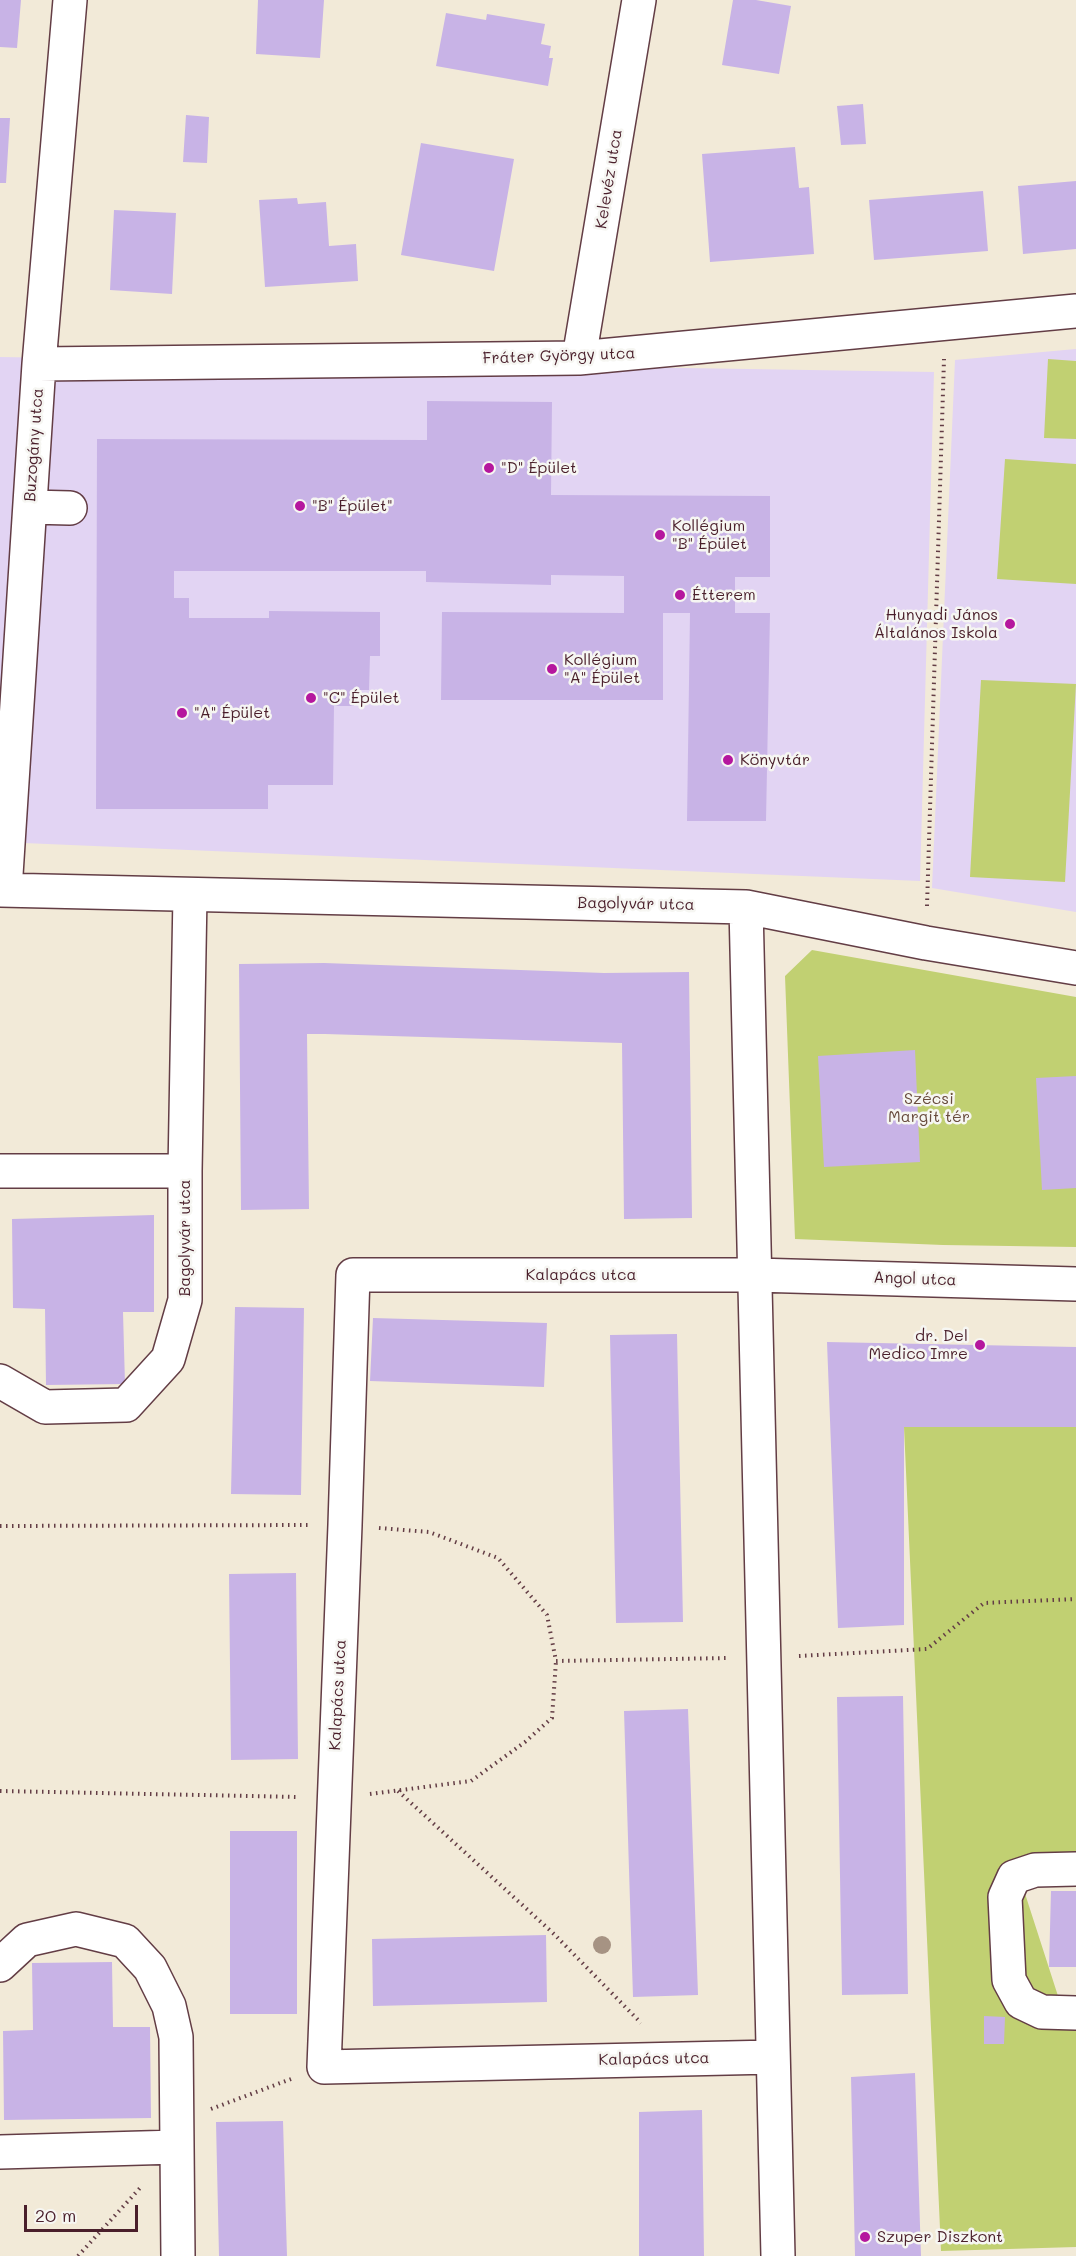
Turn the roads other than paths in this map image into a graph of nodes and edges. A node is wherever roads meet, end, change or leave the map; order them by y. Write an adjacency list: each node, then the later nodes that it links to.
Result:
1 (70, 0): 5 (street, Buzogány utca)
2 (639, 0): 4 (street, Kelevéz utca)
3 (1076, 311): 4 (street, Fráter György utca)
4 (579, 358): 5 (street, Fráter György utca)
5 (39, 364): 6 (street, Buzogány utca)
6 (30, 507): 7 (street); 8 (street, Buzogány utca)
7 (70, 507)
8 (3, 890): 9 (street, Bagolyvár utca)
9 (190, 895): 10 (street, Bagolyvár utca); 13 (street, Bagolyvár utca)
10 (746, 907): 11 (street, Bagolyvár utca); 14 (street)
11 (1076, 968)
12 (0, 1170): 13 (street, Bagolyvár utca)
13 (185, 1171): 16 (street, Bagolyvár utca)
14 (755, 1275): 15 (street, Angol utca); 20 (street); 20 (street, Kalapács utca)
15 (1076, 1284)
16 (0, 1381)
17 (1076, 1869): 19 (street)
18 (0, 1965): 21 (street)
19 (1076, 2013)
20 (774, 2057): 24 (street)
21 (177, 2147): 22 (street); 23 (street)
22 (0, 2152)
23 (178, 2256)
24 (778, 2256)

